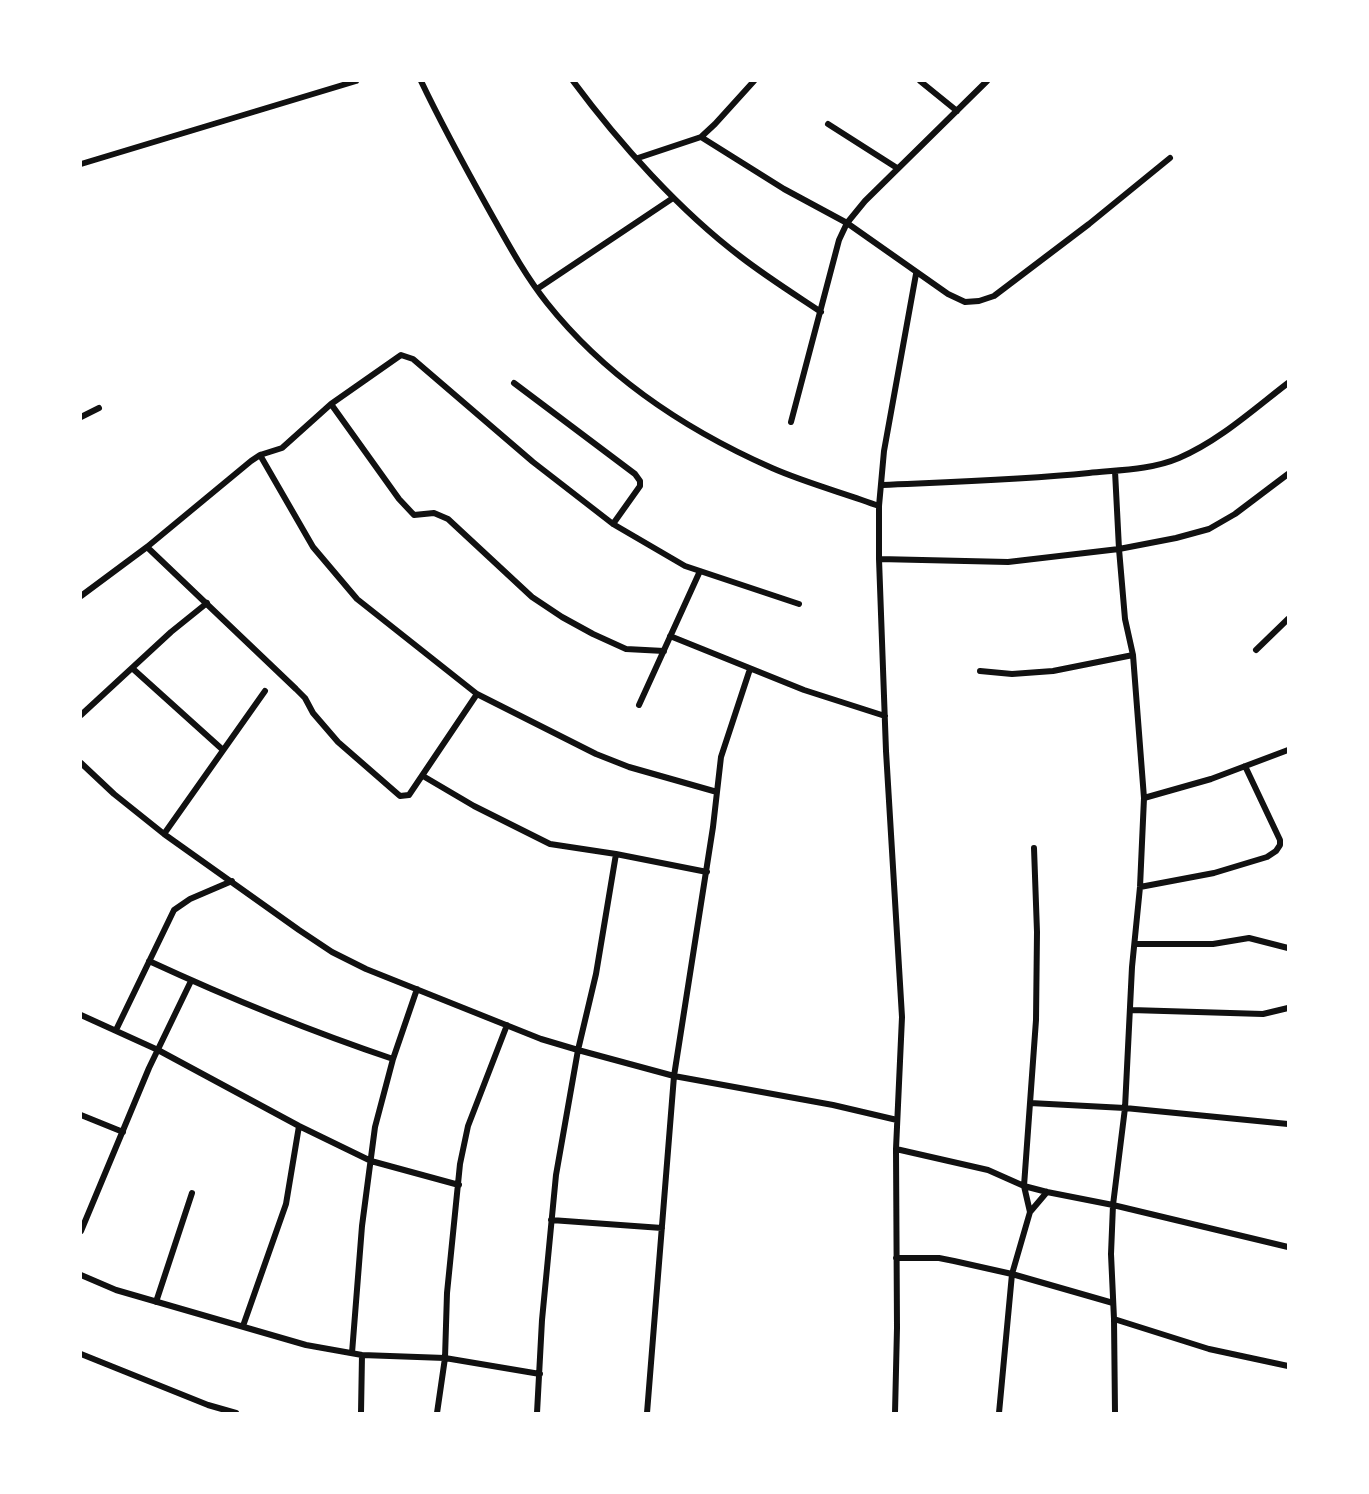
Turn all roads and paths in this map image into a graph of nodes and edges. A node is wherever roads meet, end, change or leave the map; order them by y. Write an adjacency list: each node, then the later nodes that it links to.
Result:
1 (356, 81): 12 (street)
2 (422, 81): 17 (street)
3 (573, 81): 10 (street)
4 (754, 81): 9 (street)
5 (920, 81): 7 (street)
6 (987, 81): 7 (street)
7 (957, 111): 13 (street)
8 (828, 124): 13 (street)
9 (701, 137): 10 (street); 15 (street)
10 (638, 158): 14 (street)
11 (1170, 158): 16 (street)
12 (81, 164)
13 (897, 168): 15 (street)
14 (673, 198): 17 (street); 18 (street)
15 (847, 223): 16 (street); 18 (street)
16 (916, 274): 28 (street)
17 (537, 289): 29 (street)
18 (821, 312): 24 (street)
19 (514, 383): 30 (street)
20 (1288, 383): 26 (street)
21 (331, 404): 25 (street); 30 (street); 41 (street)
22 (99, 408): 23 (street)
23 (81, 417)
24 (791, 422)
25 (260, 455): 31 (street); 47 (street)
26 (1115, 471): 28 (street); 32 (street)
27 (1288, 474): 32 (street)
28 (882, 485): 29 (street)
29 (879, 506): 33 (street)
30 (613, 524): 34 (street)
31 (147, 547): 35 (street); 36 (street)
32 (1119, 549): 33 (street); 42 (street)
33 (879, 559): 50 (street)
34 (700, 571): 37 (street); 39 (street)
35 (81, 596)
36 (207, 603): 43 (street); 55 (street)
37 (799, 604)
38 (1288, 619): 40 (street)
39 (670, 636): 41 (street); 44 (street)
40 (1256, 650)
41 (663, 651): 48 (street)
42 (1133, 655): 45 (street); 57 (street)
43 (132, 668): 49 (street); 51 (street)
44 (750, 669): 50 (street); 56 (street)
45 (980, 671)
46 (265, 691): 51 (street)
47 (477, 694): 55 (street); 56 (street)
48 (639, 705)
49 (81, 716)
50 (885, 716): 81 (street)
51 (223, 750): 58 (street)
52 (1288, 750): 54 (street)
53 (81, 763): 58 (street)
54 (1245, 766): 57 (street); 63 (street)
55 (423, 776): 60 (street)
56 (717, 792): 61 (street)
57 (1144, 798): 63 (street)
58 (164, 834): 62 (street)
59 (1034, 849): 78 (street)
60 (616, 854): 61 (street); 75 (street)
61 (707, 872): 77 (street)
62 (232, 881): 66 (street); 68 (street)
63 (1140, 887): 64 (street)
64 (1135, 944): 65 (street); 70 (street)
65 (1288, 948)
66 (149, 961): 67 (street); 73 (street)
67 (191, 981): 74 (street); 76 (street)
68 (417, 989): 72 (street); 76 (street)
69 (1288, 1008): 70 (street)
70 (1131, 1010): 79 (street)
71 (81, 1015): 73 (street)
72 (507, 1025): 75 (street); 87 (street)
73 (116, 1030): 74 (street)
74 (158, 1050): 83 (street); 84 (street)
75 (578, 1050): 77 (street); 93 (street)
76 (393, 1059): 86 (street)
77 (674, 1076): 81 (street); 94 (street)
78 (1030, 1103): 79 (street); 88 (street)
79 (1125, 1108): 82 (street); 91 (street)
80 (81, 1114): 84 (street)
81 (897, 1120): 85 (street)
82 (1288, 1124)
83 (299, 1126): 86 (street); 103 (street)
84 (123, 1132): 95 (street)
85 (896, 1149): 88 (street); 97 (street)
86 (371, 1161): 87 (street); 104 (street)
87 (459, 1185): 107 (street)
88 (1024, 1186): 89 (street); 92 (street)
89 (1047, 1192): 91 (street); 92 (street)
90 (192, 1193): 100 (street)
91 (1113, 1205): 96 (street); 101 (street)
92 (1030, 1212): 98 (street)
93 (551, 1220): 94 (street); 109 (street)
94 (662, 1228): 114 (street)
95 (81, 1231)
96 (1288, 1247)
97 (896, 1258): 98 (street); 115 (street)
98 (1012, 1274): 101 (street); 116 (street)
99 (81, 1275): 100 (street)
100 (156, 1302): 103 (street)
101 (1113, 1304): 102 (street)
102 (1114, 1319): 108 (street); 117 (street)
103 (243, 1326): 104 (street)
104 (352, 1353): 106 (street)
105 (81, 1354): 110 (street)
106 (362, 1355): 107 (street); 111 (street)
107 (446, 1358): 109 (street); 112 (street)
108 (1288, 1365)
109 (540, 1374): 113 (street)
110 (236, 1413)
111 (361, 1413)
112 (437, 1413)
113 (537, 1413)
114 (647, 1413)
115 (895, 1413)
116 (999, 1413)
117 (1115, 1413)

